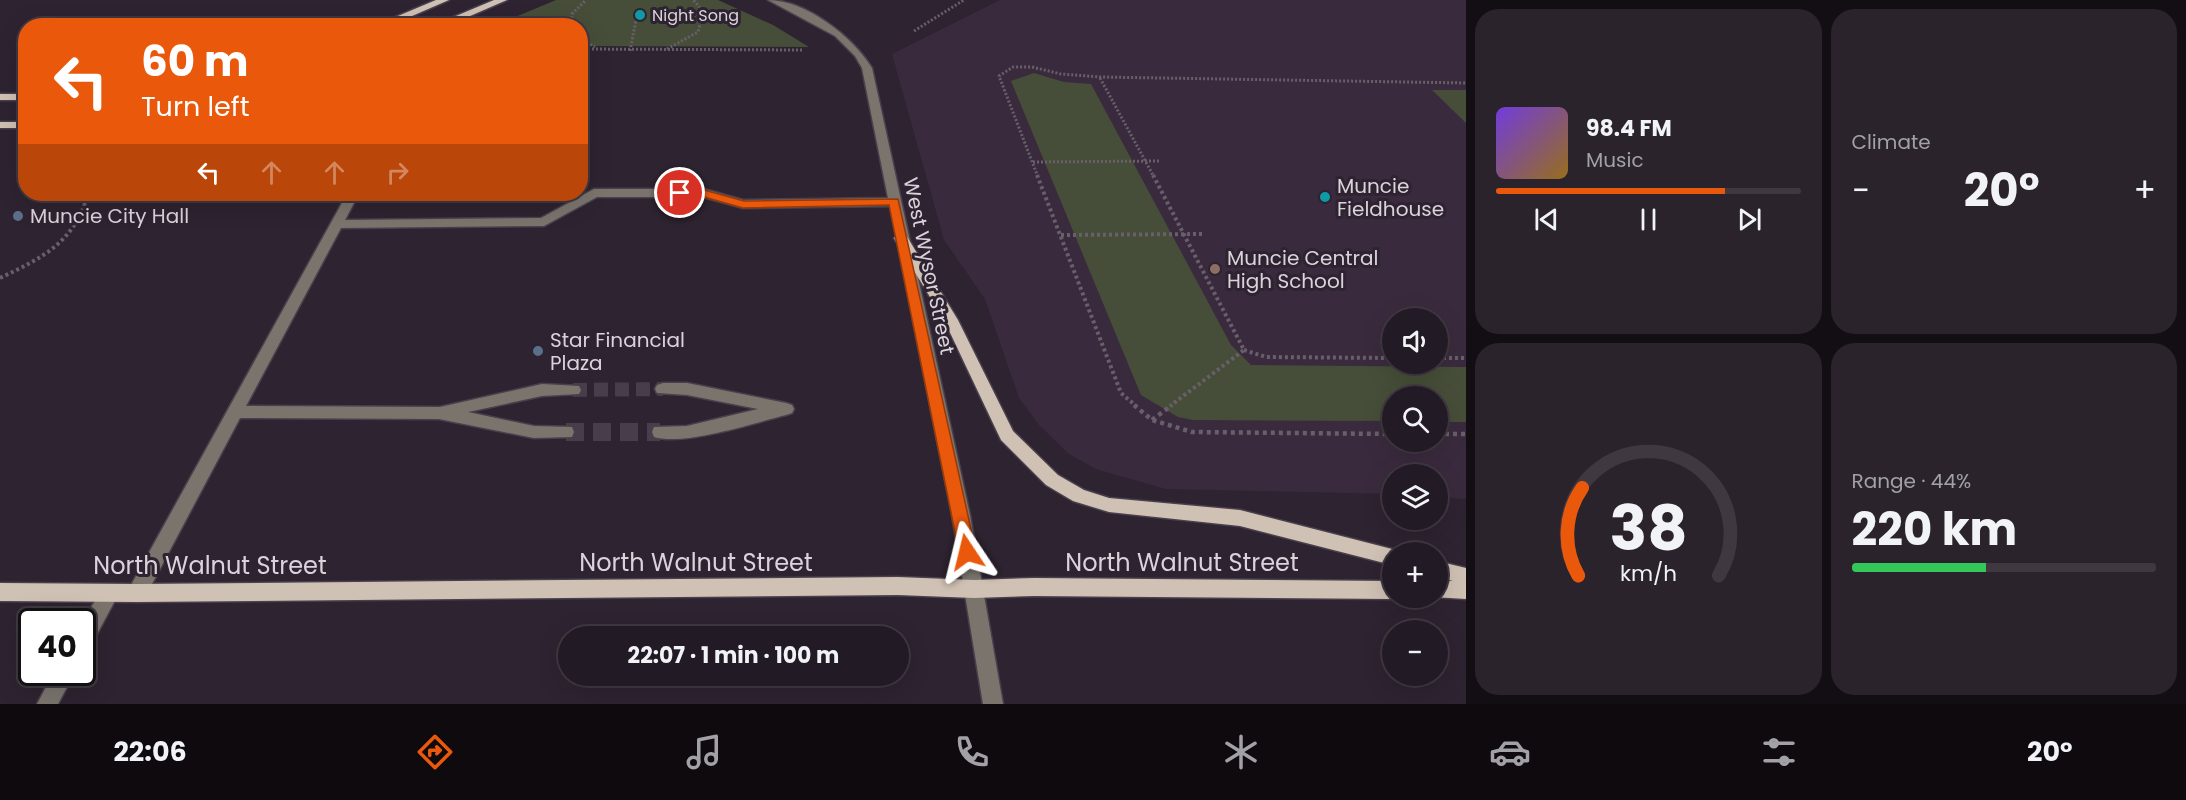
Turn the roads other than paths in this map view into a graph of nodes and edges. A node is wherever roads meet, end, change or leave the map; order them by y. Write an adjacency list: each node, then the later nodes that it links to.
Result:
1 (444, 0): 4 (main road)
2 (502, 0): 5 (main road)
3 (773, 0): 13 (street, West Wysor Street)
4 (399, 18)
5 (457, 18)
6 (0, 97): 7 (main road)
7 (18, 98)
8 (0, 125): 9 (main road)
9 (18, 125)
10 (588, 196): 13 (street)
11 (350, 201): 14 (street)
12 (580, 201): 14 (street)
13 (894, 202): 15 (street, West Wysor Street)
14 (337, 224): 18 (street)
15 (901, 238): 22 (main road); 25 (street, West Wysor Street)
16 (663, 389): 21 (street)
17 (573, 390): 19 (street)
18 (236, 412): 19 (street); 31 (street)
19 (439, 413): 20 (street)
20 (566, 432)
21 (660, 432)
22 (1382, 554)
23 (1448, 572): 24 (main road)
24 (1466, 576)
25 (974, 589): 26 (main road, North Walnut Street); 31 (main road, North Walnut Street); 35 (street, West Wysor Street)
26 (1382, 590)
27 (1448, 590): 28 (main road)
28 (1466, 590)
29 (0, 592): 30 (main road, North Walnut Street)
30 (110, 592): 31 (main road, North Walnut Street); 32 (street)
31 (137, 593)
32 (96, 617)
33 (57, 686): 34 (street)
34 (47, 704)
35 (993, 704)

